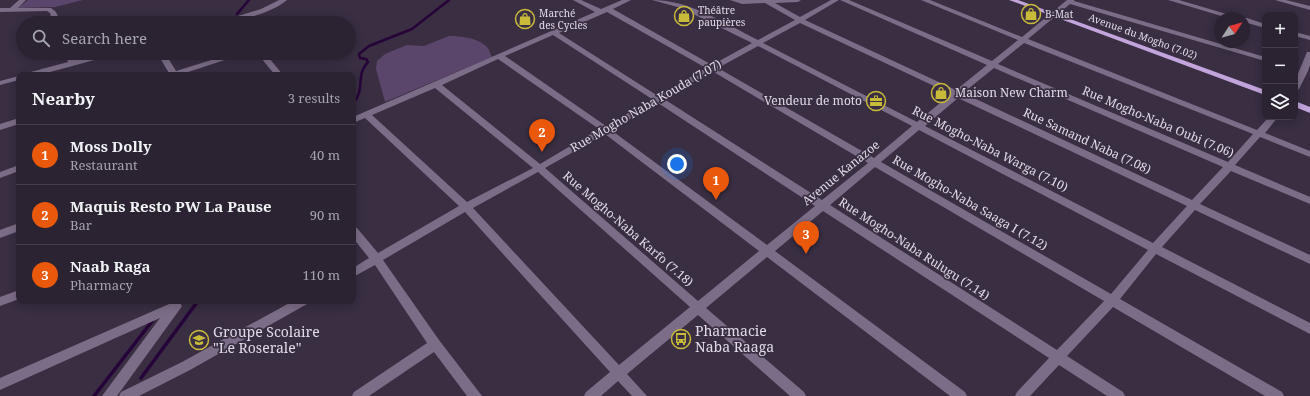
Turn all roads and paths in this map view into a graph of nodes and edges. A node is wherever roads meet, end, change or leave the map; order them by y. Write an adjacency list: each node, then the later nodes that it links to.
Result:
1 (23, 0): 18 (street)
2 (284, 0): 23 (street)
3 (576, 0): 19 (street, Rue Mogho-Naba Saaga I (7.12))
4 (628, 0): 19 (street)
5 (655, 0): 31 (street, Rue Mogho-Naba Warga (7.10))
6 (733, 0): 15 (street)
7 (798, 0): 15 (street)
8 (836, 0): 24 (street, Rue Mogho Naba Kouda (7.07))
9 (843, 0): 41 (street, Rue Mogho-Naba Oubi (7.06))
10 (924, 0): 30 (street)
11 (1012, 0): 21 (main road, Avenue du Mogho (7.02))
12 (1171, 0): 20 (street)
13 (1278, 0): 16 (street)
14 (1070, 1): 21 (street, Avenue Kanazoe); 34 (street)
15 (768, 2): 24 (street, Rue Samand Naba (7.08))
16 (1310, 8)
17 (0, 10): 18 (street)
18 (11, 10): 22 (street)
19 (604, 11): 27 (street); 42 (street, Rue Mogho-Naba Saaga I (7.12))
20 (1214, 12)
21 (1053, 14): 30 (street, Avenue Kanazoe); 52 (main road, Avenue du Mogho (7.02))
22 (54, 16)
23 (248, 16)
24 (800, 20): 31 (street, Rue Mogho Naba Kouda (7.07)); 53 (street, Rue Samand Naba (7.08))
25 (1250, 22): 26 (street)
26 (1262, 25)
27 (555, 33): 33 (street); 54 (street, Rue Mogho-Naba Rulugu (7.14))
28 (1298, 35): 29 (street)
29 (1310, 38)
30 (1023, 39): 41 (street, Avenue Kanazoe); 64 (street)
31 (758, 43): 42 (street, Rue Mogho Naba Kouda (7.07)); 61 (street, Rue Mogho-Naba Warga (7.10))
32 (1310, 54): 47 (street)
33 (499, 56): 50 (street); 63 (street)
34 (1262, 58)
35 (71, 60): 40 (street)
36 (83, 60): 40 (street)
37 (165, 60): 44 (street)
38 (220, 60): 45 (street)
39 (267, 60): 46 (street)
40 (72, 63): 43 (street)
41 (992, 64): 53 (street, Avenue Kanazoe); 67 (street, Rue Mogho-Naba Oubi (7.06))
42 (712, 68): 54 (street, Rue Mogho Naba Kouda (7.07)); 66 (street, Rue Mogho-Naba Saaga I (7.12))
43 (40, 72)
44 (171, 72)
45 (182, 72)
46 (277, 72)
47 (1307, 72): 51 (street)
48 (16, 79): 49 (street)
49 (0, 83)
50 (436, 85): 57 (street); 68 (street, Rue Mogho-Naba Karfo (7.18))
51 (1298, 85)
52 (1262, 92)
53 (957, 94): 61 (street, Avenue Kanazoe); 73 (street, Rue Samand Naba (7.08))
54 (658, 100): 63 (street, Rue Mogho Naba Kouda (7.07)); 72 (street, Rue Mogho-Naba Rulugu (7.14))
55 (1298, 105): 56 (main road)
56 (1310, 110)
57 (366, 114): 58 (street); 74 (street)
58 (356, 119)
59 (1271, 120): 64 (street)
60 (16, 122): 62 (street)
61 (919, 126): 66 (street, Avenue Kanazoe); 78 (street, Rue Mogho-Naba Warga (7.10))
62 (0, 127)
63 (606, 130): 68 (street, Rue Mogho Naba Kouda (7.07)); 79 (street)
64 (1259, 134): 65 (street); 67 (street)
65 (1310, 154)
66 (874, 162): 72 (street, Avenue Kanazoe); 84 (street, Rue Mogho-Naba Saaga I (7.12))
67 (1230, 166): 71 (street, Rue Mogho-Naba Oubi (7.06)); 73 (street)
68 (539, 168): 74 (street, Rue Mogho Naba Kouda (7.07)); 88 (street, Rue Mogho-Naba Karfo (7.18))
69 (16, 169): 70 (street)
70 (0, 175)
71 (1310, 201)
72 (822, 205): 79 (street, Avenue Kanazoe); 91 (street, Rue Mogho-Naba Rulugu (7.14))
73 (1194, 205): 78 (street); 81 (street, Rue Samand Naba (7.08))
74 (466, 207): 80 (street, Rue Mogho Naba Kouda (7.07)); 92 (street)
75 (16, 228): 76 (street)
76 (0, 234)
77 (356, 235): 80 (street)
78 (1154, 248): 84 (street); 89 (street, Rue Mogho-Naba Warga (7.10))
79 (767, 251): 88 (street, Avenue Kanazoe); 101 (street)
80 (377, 260): 82 (street, Rue Mogho Naba Kouda (7.07)); 90 (street)
81 (1310, 260)
82 (356, 271)
83 (16, 295): 85 (street)
84 (1112, 300): 91 (street); 104 (street, Rue Mogho-Naba Saaga I (7.12))
85 (0, 302)
86 (178, 304): 93 (street); 94 (street)
87 (298, 304): 95 (street)
88 (698, 308): 92 (street, Avenue Kanazoe); 100 (street, Rue Mogho-Naba Karfo (7.18))
89 (1310, 329)
90 (435, 344): 96 (street); 97 (street)
91 (1059, 357): 102 (street); 103 (street, Rue Mogho-Naba Rulugu (7.14))
92 (618, 374): 98 (street, Avenue Kanazoe); 99 (street)
93 (0, 384)
94 (109, 396)
95 (126, 396)
96 (359, 396)
97 (474, 396)
98 (590, 396)
99 (640, 396)
100 (799, 396)
101 (960, 396)
102 (1022, 396)
103 (1118, 396)
104 (1277, 396)

